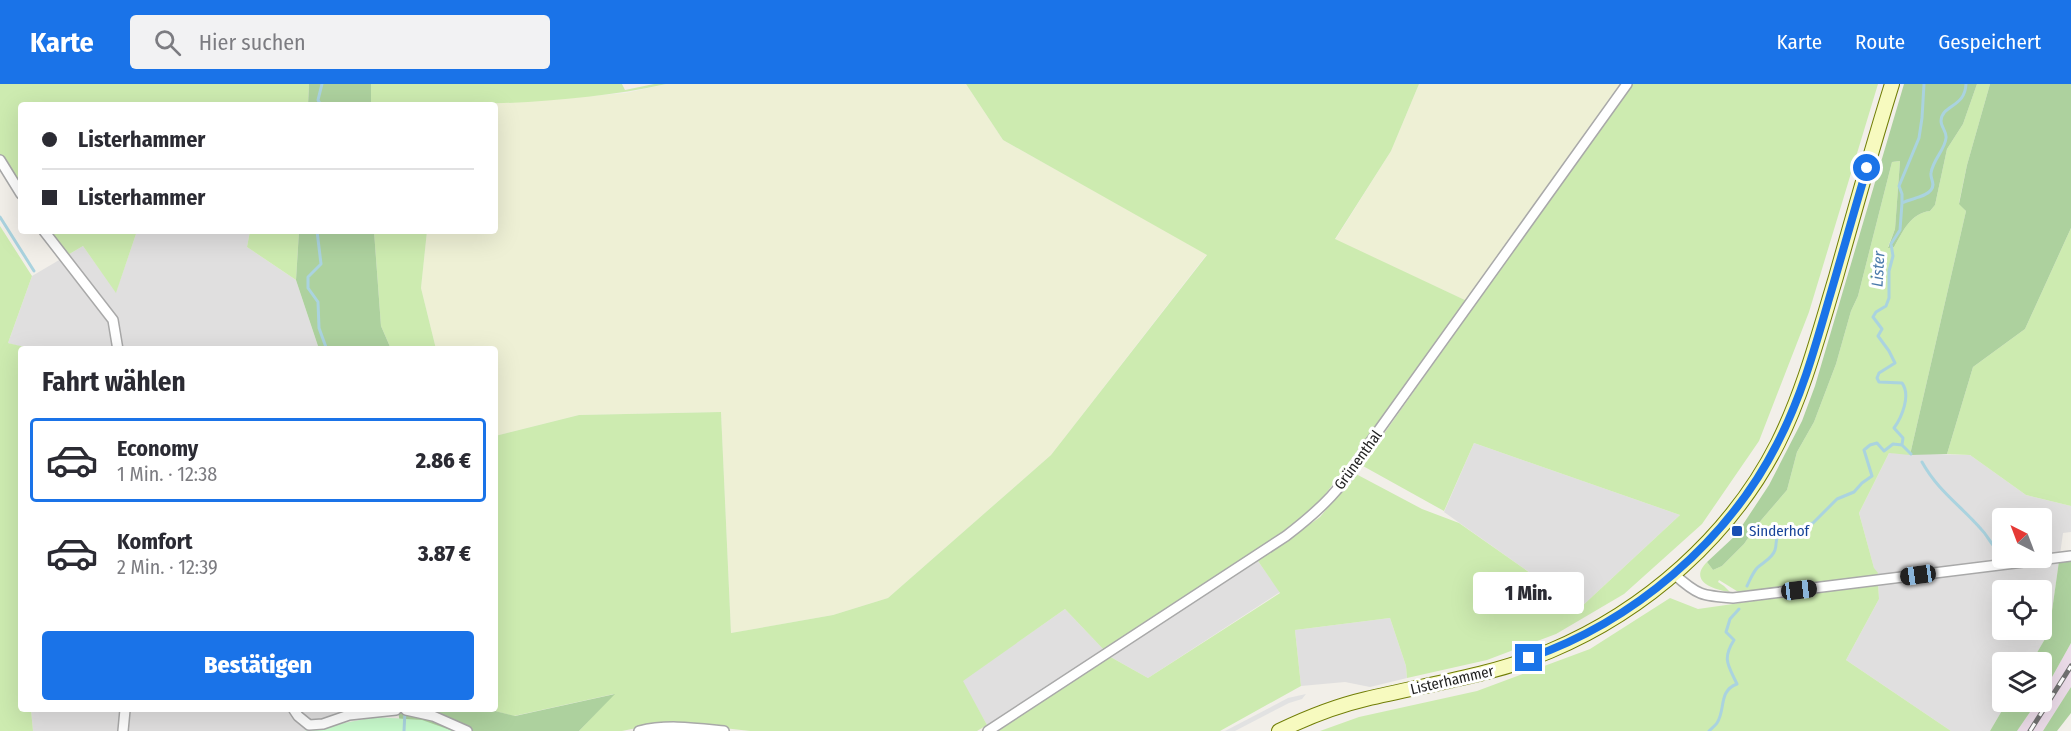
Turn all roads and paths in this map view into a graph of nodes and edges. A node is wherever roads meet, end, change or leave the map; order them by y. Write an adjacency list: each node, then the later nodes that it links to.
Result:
1 (1627, 84): 17 (street, Grünenthal)
2 (1892, 84): 8 (main road, Listerhammer)
3 (0, 160): 4 (street)
4 (18, 189)
5 (46, 234): 6 (street)
6 (117, 346)
7 (2071, 556): 8 (street)
8 (1674, 574): 18 (main road, Listerhammer)
9 (125, 712): 13 (street)
10 (295, 712): 11 (street)
11 (377, 712)
12 (418, 712): 14 (street)
13 (123, 731)
14 (467, 731)
15 (639, 731): 16 (street)
16 (724, 731)
17 (988, 731)
18 (1279, 731)

